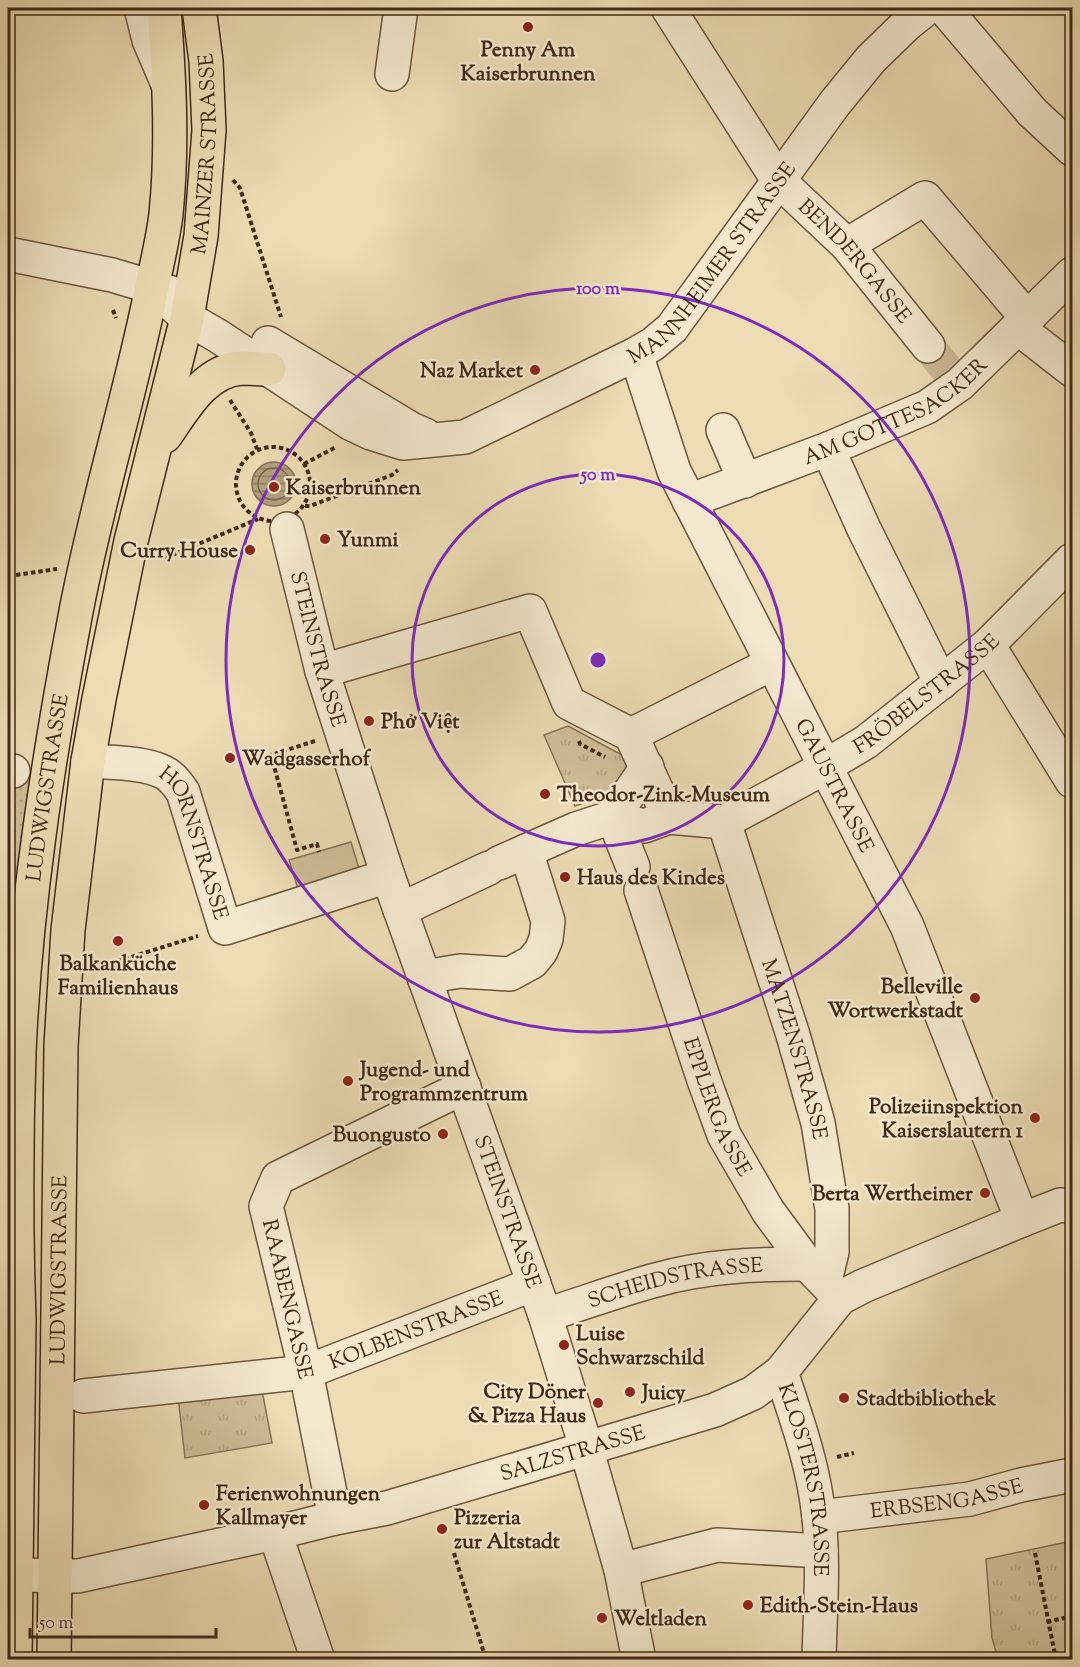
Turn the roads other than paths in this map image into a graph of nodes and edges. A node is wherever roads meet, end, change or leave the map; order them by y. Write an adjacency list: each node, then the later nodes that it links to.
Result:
1 (141, 8): 9 (street)
2 (164, 8): 9 (main road, MAINZER STRASSE)
3 (200, 8): 16 (main road, MAINZER STRASSE)
4 (401, 8): 8 (street)
5 (668, 8): 11 (street, BENDERGASSE)
6 (927, 8): 11 (street, MANNHEIMER STRASSE)
7 (944, 8): 10 (street)
8 (392, 74)
9 (170, 89): 15 (main road, MAINZER STRASSE)
10 (1072, 149)
11 (778, 180): 12 (street, BENDERGASSE); 19 (street, MANNHEIMER STRASSE)
12 (847, 245): 17 (street); 18 (street, BENDERGASSE)
13 (8, 254): 15 (street)
14 (1072, 274): 17 (street, AM GOTTESACKER)
15 (152, 286): 16 (street); 62 (main road, LUDWIGSTRASSE)
16 (189, 309): 20 (street, MANNHEIMER STRASSE); 23 (street); 25 (main road, LUDWIGSTRASSE)
17 (1023, 324): 21 (street); 24 (street, AM GOTTESACKER)
18 (928, 346)
19 (636, 354): 23 (street, MANNHEIMER STRASSE); 27 (street, GAUSTRASSE)
20 (269, 369): 23 (street, MANNHEIMER STRASSE); 25 (main road)
21 (1072, 370)
22 (723, 430): 26 (street)
23 (440, 441)
24 (828, 449): 26 (street, AM GOTTESACKER); 33 (street)
25 (152, 454): 35 (main road, LUDWIGSTRASSE)
26 (745, 481): 27 (street, AM GOTTESACKER)
27 (689, 501): 31 (street, GAUSTRASSE)
28 (283, 518): 32 (street, STEINSTRASSE)
29 (1072, 560): 30 (street, FRÖBELSTRASSE)
30 (988, 645): 33 (street, FRÖBELSTRASSE); 38 (street)
31 (771, 664): 34 (street); 37 (street, GAUSTRASSE)
32 (322, 671): 34 (street); 43 (street, STEINSTRASSE)
33 (941, 683): 37 (street, FRÖBELSTRASSE)
34 (631, 735): 36 (street)
35 (88, 761): 43 (street, HORNSTRASSE); 63 (main road, LUDWIGSTRASSE)
36 (647, 767): 39 (street); 40 (street)
37 (826, 767): 41 (street, FRÖBELSTRASSE); 48 (street, GAUSTRASSE)
38 (1072, 781)
39 (613, 817): 40 (street); 42 (street); 49 (street, EPPLERGASSE)
40 (669, 817): 41 (street)
41 (724, 822): 49 (street, MATZENSTRASSE)
42 (505, 861): 44 (street); 45 (street)
43 (388, 876): 44 (street, STEINSTRASSE)
44 (400, 910): 45 (street, STEINSTRASSE)
45 (425, 980): 46 (street, STEINSTRASSE)
46 (464, 1087): 50 (street, STEINSTRASSE); 52 (street, RAABENGASSE)
47 (1072, 1206): 48 (street, SALZSTRASSE)
48 (1022, 1220): 49 (street, SALZSTRASSE)
49 (824, 1281): 51 (street, SCHEIDSTRASSE); 53 (street, SALZSTRASSE)
50 (534, 1284): 51 (street, STEINSTRASSE); 52 (street, KOLBENSTRASSE)
51 (545, 1316): 55 (street, STEINSTRASSE)
52 (306, 1372): 54 (street, KOLBENSTRASSE); 58 (street, RAABENGASSE)
53 (781, 1372): 55 (street, SALZSTRASSE); 57 (street, KLOSTERSTRASSE)
54 (83, 1396)
55 (587, 1449): 58 (street, SALZSTRASSE); 61 (street, STEINSTRASSE)
56 (1072, 1475): 57 (street, ERBSENGASSE)
57 (819, 1517): 60 (street, KLOSTERSTRASSE)
58 (335, 1518): 59 (street, SALZSTRASSE)
59 (275, 1533): 63 (street, SALZSTRASSE); 66 (street)
60 (821, 1551): 61 (street); 68 (street, KLOSTERSTRASSE)
61 (621, 1570): 67 (street, STEINSTRASSE)
62 (16, 1575): 63 (street, SALZSTRASSE); 64 (main road, LUDWIGSTRASSE)
63 (54, 1576): 65 (main road, LUDWIGSTRASSE)
64 (15, 1659)
65 (54, 1659)
66 (318, 1659)
67 (639, 1659)
68 (819, 1659)

